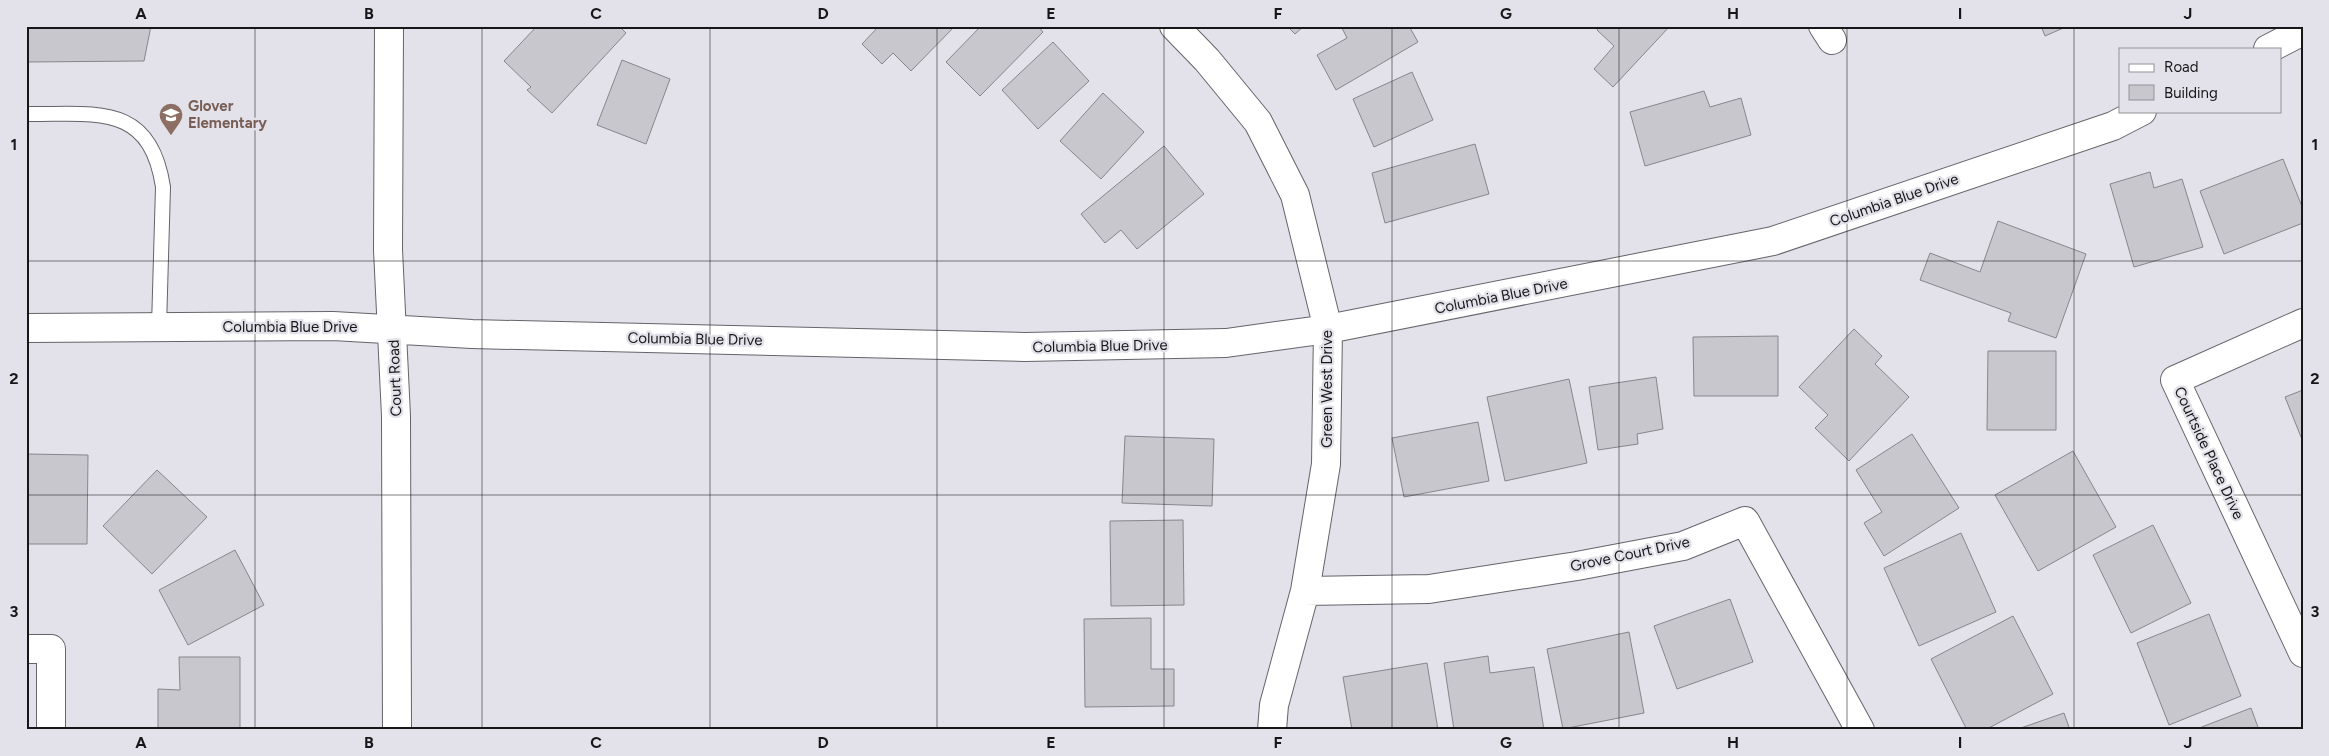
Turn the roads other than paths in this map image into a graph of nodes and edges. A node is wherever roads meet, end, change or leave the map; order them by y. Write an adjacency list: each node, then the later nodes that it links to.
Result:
1 (389, 26): 10 (street, Court Road)
2 (1174, 26): 11 (street, Green West Drive)
3 (2303, 31): 4 (street)
4 (2270, 48)
5 (2140, 112): 11 (street, Columbia Blue Drive)
6 (26, 114): 8 (lane)
7 (2303, 323): 14 (street, Courtside Place Drive)
8 (158, 327): 9 (street, Columbia Blue Drive); 10 (street, Columbia Blue Drive)
9 (26, 328)
10 (393, 330): 11 (street, Columbia Blue Drive); 16 (street, Court Road)
11 (1328, 330): 12 (street, Green West Drive)
12 (1305, 591): 17 (street, Green West Drive); 18 (street, Grove Court Drive)
13 (26, 649): 15 (street)
14 (2303, 653)
15 (51, 730)
16 (397, 730)
17 (1272, 730)
18 (1860, 730)

